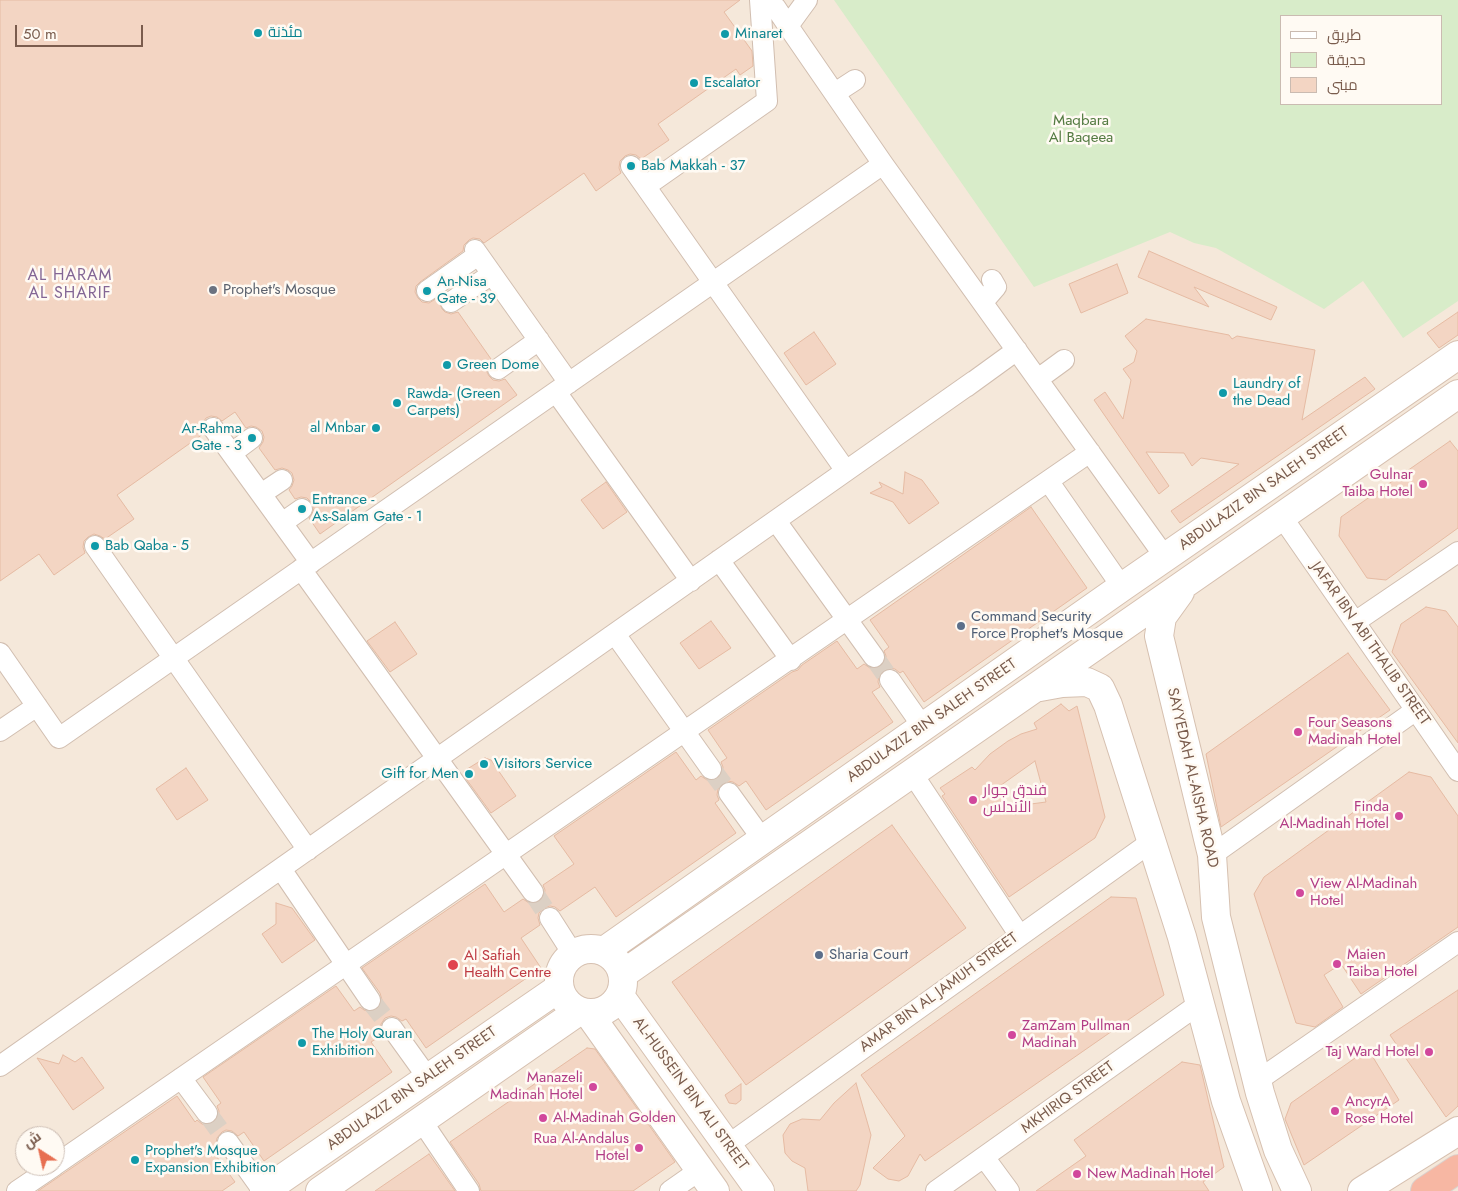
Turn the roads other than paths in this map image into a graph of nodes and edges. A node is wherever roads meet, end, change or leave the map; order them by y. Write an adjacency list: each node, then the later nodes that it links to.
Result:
1 (807, 0): 3 (street)
2 (760, 4): 3 (street); 8 (street)
3 (788, 26): 5 (street)
4 (855, 80): 5 (street)
5 (835, 93): 6 (street)
6 (884, 164): 11 (street); 14 (street)
7 (631, 166): 8 (street)
8 (646, 186): 11 (street)
9 (492, 274): 12 (street); 13 (street); 15 (street)
10 (992, 280): 14 (street)
11 (714, 282): 21 (street); 29 (street)
12 (427, 291)
13 (451, 302)
14 (983, 302): 16 (street)
15 (539, 340): 19 (street); 21 (street)
16 (1017, 350): 20 (street); 29 (street)
17 (1458, 355): 25 (main road, ABDULAZIZ BIN SALEH STREET)
18 (1064, 360): 20 (street)
19 (498, 369)
20 (1038, 379): 26 (street)
21 (562, 387): 43 (street); 45 (street)
22 (1458, 394): 28 (main road, ABDULAZIZ BIN SALEH STREET)
23 (213, 428): 27 (street)
24 (252, 438): 27 (street)
25 (1336, 440): 28 (main road); 36 (main road, ABDULAZIZ BIN SALEH STREET)
26 (1090, 452): 31 (street); 41 (street)
27 (232, 453): 32 (street)
28 (1355, 466): 34 (main road, ABDULAZIZ BIN SALEH STREET)
29 (846, 471): 35 (street)
30 (282, 480): 32 (street)
31 (1049, 482): 46 (street); 47 (street)
32 (261, 494): 37 (street)
33 (302, 509): 37 (street)
34 (1282, 517): 39 (main road, ABDULAZIZ BIN SALEH STREET); 48 (street, JAFAR IBN ABI THALIB STREET)
35 (776, 521): 42 (street); 47 (street)
36 (1216, 522): 39 (main road); 41 (main road, ABDULAZIZ BIN SALEH STREET)
37 (282, 523): 43 (street)
38 (95, 546): 52 (street)
39 (1235, 549): 44 (main road, ABDULAZIZ BIN SALEH STREET)
40 (1458, 552): 48 (street)
41 (1165, 557): 46 (main road, ABDULAZIZ BIN SALEH STREET)
42 (720, 560): 45 (street); 53 (street)
43 (306, 566): 52 (street); 61 (street)
44 (1195, 577): 55 (main road, ABDULAZIZ BIN SALEH STREET); 70 (main road, SAYYEDAH AL-AISHA ROAD)
45 (691, 581): 49 (street)
46 (1122, 587): 58 (main road, ABDULAZIZ BIN SALEH STREET)
47 (848, 620): 51 (street); 53 (street)
48 (1354, 622): 57 (street, JAFAR IBN ABI THALIB STREET)
49 (615, 634): 60 (street); 61 (street)
50 (0, 653): 56 (street)
51 (874, 657)
52 (174, 658): 56 (street); 68 (street)
53 (791, 660): 60 (street)
54 (890, 680): 58 (street)
55 (1034, 688): 64 (main road, ABDULAZIZ BIN SALEH STREET); 67 (main road)
56 (36, 706): 59 (street)
57 (1416, 710): 63 (street, JAFAR IBN ABI THALIB STREET); 70 (street)
58 (923, 727): 66 (main road, ABDULAZIZ BIN SALEH STREET)
59 (0, 731)
60 (684, 733): 62 (street); 69 (street)
61 (438, 760): 68 (street); 69 (street)
62 (711, 769)
63 (1458, 771)
64 (912, 773): 74 (street); 79 (main road, ABDULAZIZ BIN SALEH STREET)
65 (729, 794): 66 (street)
66 (763, 840): 76 (main road, ABDULAZIZ BIN SALEH STREET)
67 (1150, 842): 74 (street, AMAR BIN AL JAMUH STREET); 82 (main road)
68 (308, 850): 71 (street)
69 (506, 855): 72 (street); 78 (street)
70 (1212, 855): 88 (main road, SAYYEDAH AL-AISHA ROAD)
71 (281, 869): 78 (street); 85 (street)
72 (532, 892)
73 (550, 918): 77 (street)
74 (1020, 936): 93 (street, AMAR BIN AL JAMUH STREET)
75 (1458, 942): 88 (street)
76 (604, 951): 77 (main road); 79 (main road)
77 (573, 954): 80 (main road)
78 (346, 965): 81 (street); 86 (street)
79 (621, 985): 83 (main road, ABDULAZIZ BIN SALEH STREET); 93 (main road, AL-HUSSEIN BIN ALI STREET)
80 (559, 988): 83 (main road); 87 (main road, ABDULAZIZ BIN SALEH STREET)
81 (370, 1000)
82 (1199, 1004): 94 (street, MKHIRIQ STREET); 108 (main road)
83 (584, 1012): 90 (main road, ABDULAZIZ BIN SALEH STREET); 98 (main road)
84 (392, 1028): 87 (street)
85 (0, 1066)
86 (181, 1078): 89 (street); 95 (street)
87 (428, 1078): 101 (main road, ABDULAZIZ BIN SALEH STREET)
88 (1257, 1080): 109 (main road, SAYYEDAH AL-AISHA ROAD)
89 (207, 1113)
90 (421, 1120): 102 (main road, ABDULAZIZ BIN SALEH STREET); 103 (street)
91 (1458, 1131): 99 (main road)
92 (228, 1142): 101 (street)
93 (728, 1145): 105 (main road, AL-HUSSEIN BIN ALI STREET)
94 (984, 1157): 106 (street, MKHIRIQ STREET); 107 (street)
95 (65, 1158)
96 (1458, 1169): 110 (highway)
97 (40, 1176): 100 (street)
98 (707, 1180): 104 (street)
99 (1369, 1189)
100 (18, 1191)
101 (264, 1191)
102 (320, 1191)
103 (469, 1191)
104 (670, 1191)
105 (760, 1191)
106 (936, 1191)
107 (1009, 1191)
108 (1258, 1191)
109 (1297, 1191)
110 (1425, 1191)

